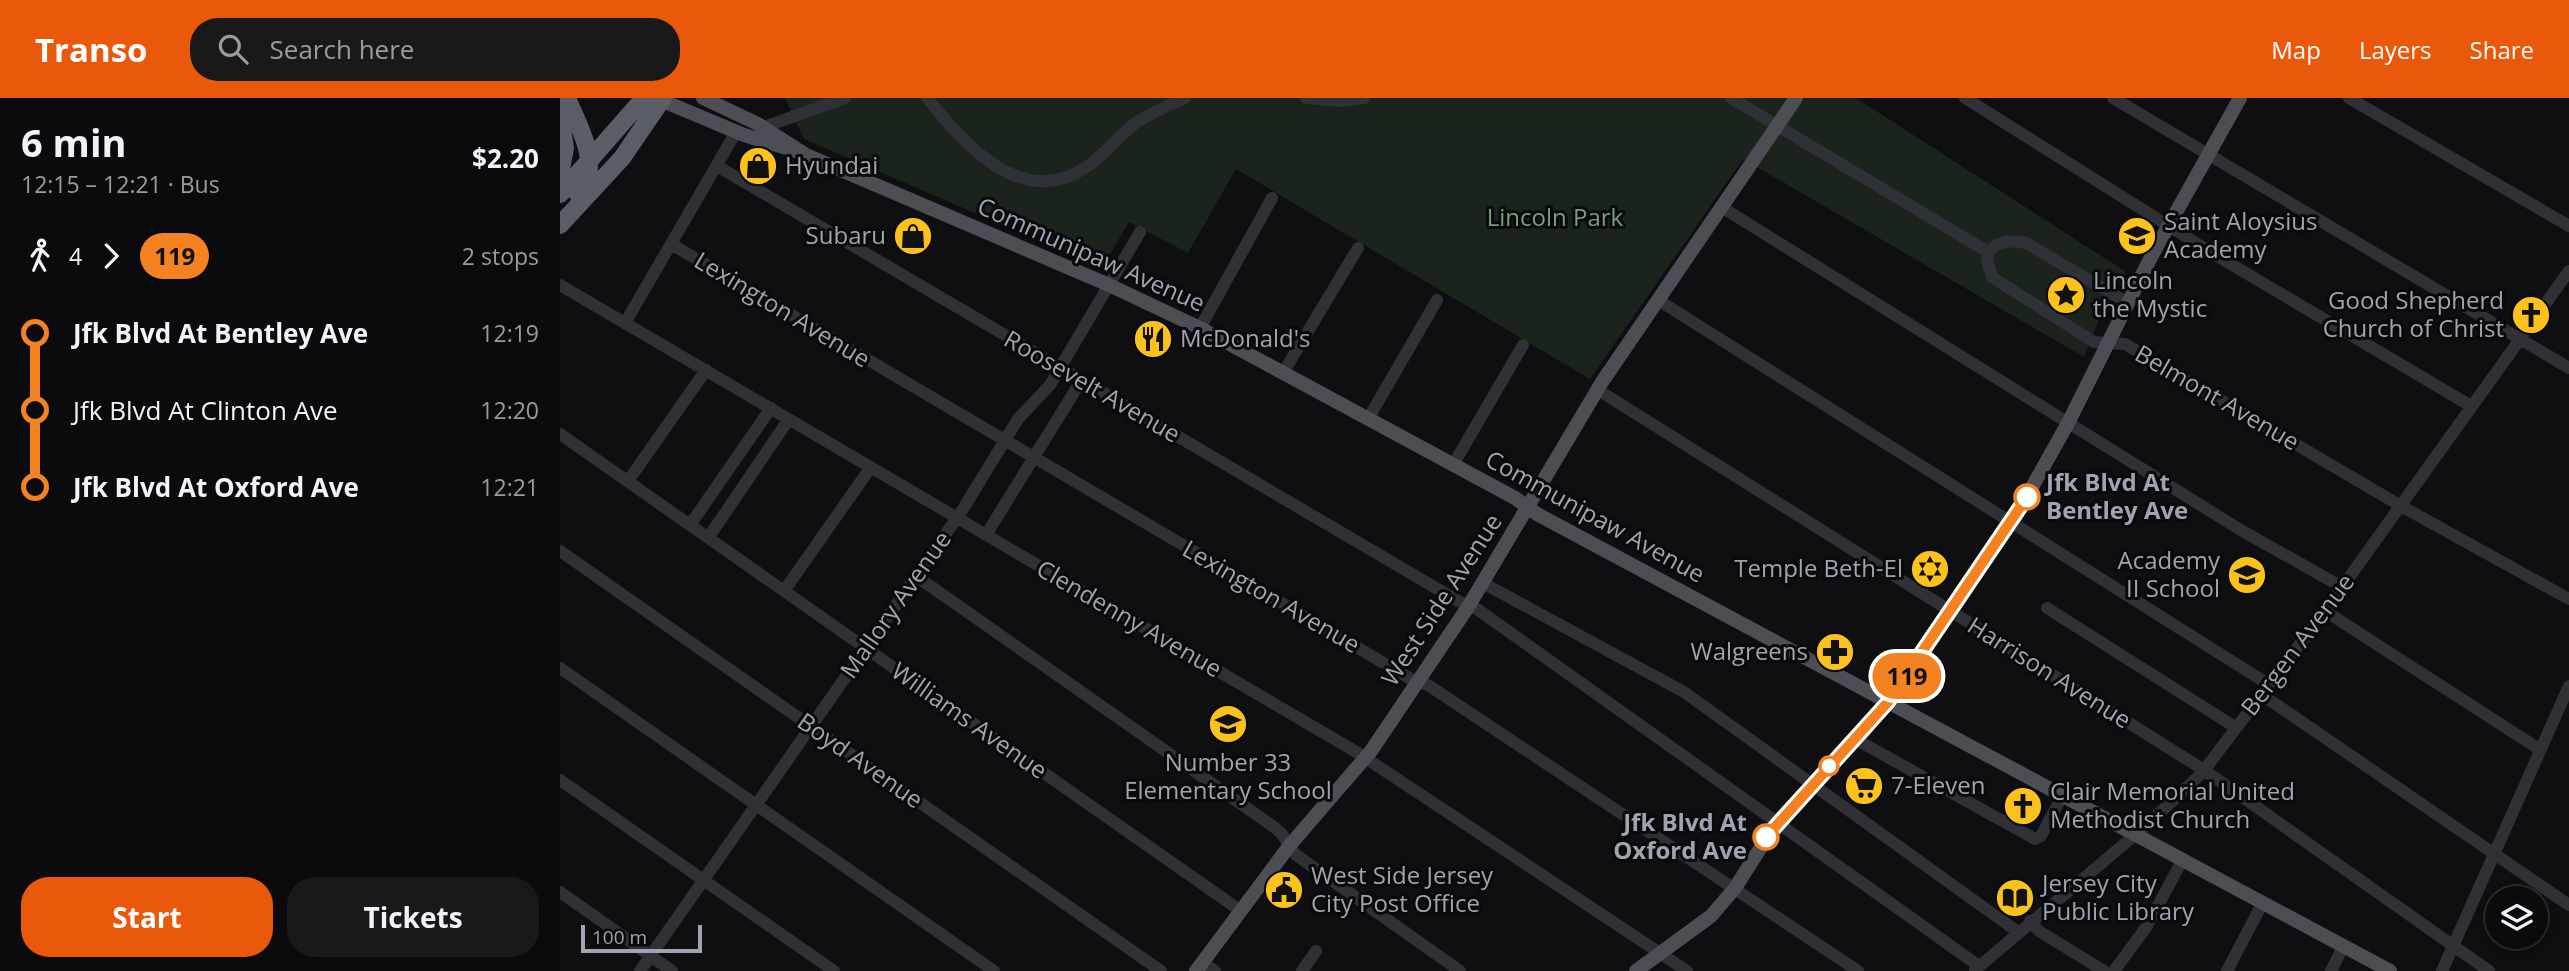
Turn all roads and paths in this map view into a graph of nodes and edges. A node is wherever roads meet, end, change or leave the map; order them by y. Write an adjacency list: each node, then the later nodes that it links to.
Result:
1 (567, 98): 21 (highway)
2 (703, 98): 17 (main road, Communipaw Avenue)
3 (845, 98): 17 (street)
4 (927, 98): 5 (street)
5 (1185, 98)
6 (1306, 98): 7 (street)
7 (1364, 98)
8 (1731, 98): 16 (street)
9 (1796, 98): 16 (main road, West Side Avenue)
10 (1965, 98): 29 (street)
11 (2113, 98): 20 (street)
12 (2240, 98): 20 (main road)
13 (2349, 98): 30 (street)
14 (656, 99): 18 (main road, Communipaw Avenue); 21 (highway); 28 (highway)
15 (560, 115): 23 (highway)
16 (1777, 125): 26 (main road, West Side Avenue); 34 (street)
17 (764, 127): 19 (main road, Communipaw Avenue)
18 (736, 132): 19 (main road, Communipaw Avenue); 22 (street)
19 (801, 152): 37 (main road, Communipaw Avenue)
20 (2208, 154): 29 (main road); 43 (street)
21 (590, 161): 24 (highway); 27 (highway)
22 (717, 166): 32 (street); 47 (street, Roosevelt Avenue)
23 (560, 174)
24 (560, 194)
25 (1272, 198): 42 (street)
26 (1723, 208): 39 (main road, West Side Avenue); 56 (street)
27 (560, 211)
28 (560, 225)
29 (2170, 226): 40 (main road); 52 (street)
30 (2569, 226)
31 (1140, 232): 37 (street, Mallory Avenue)
32 (671, 244): 41 (street); 58 (street, Lexington Avenue)
33 (1358, 248): 49 (street)
34 (1988, 252): 40 (street); 44 (street, Belmont Avenue)
35 (2569, 271): 43 (street, Bergen Avenue)
36 (560, 285): 41 (street, Clendenny Avenue)
37 (1109, 285): 42 (main road, Communipaw Avenue); 47 (street, Mallory Avenue)
38 (1437, 300): 55 (street)
39 (1658, 300): 51 (main road, West Side Avenue); 66 (street)
40 (2127, 303): 44 (main road)
41 (625, 323): 48 (street, Clendenny Avenue)
42 (1200, 328): 49 (main road, Communipaw Avenue)
43 (2522, 339): 46 (street); 52 (street, Bergen Avenue)
44 (2110, 342): 56 (main road); 63 (street, Belmont Avenue)
45 (1523, 345): 60 (street)
46 (2569, 368)
47 (1060, 369): 50 (street, Roosevelt Avenue); 58 (street, Mallory Avenue)
48 (706, 370): 53 (street, Clendenny Avenue); 62 (street)
49 (1283, 373): 55 (main road, Communipaw Avenue)
50 (1082, 382): 59 (street); 76 (street, Roosevelt Avenue)
51 (1598, 390): 64 (main road, West Side Avenue); 79 (street, Harrison Avenue)
52 (2471, 406): 63 (street, Bergen Avenue)
53 (771, 408): 54 (street, Clendenny Avenue); 67 (street)
54 (789, 419): 61 (street, Clendenny Avenue); 69 (street)
55 (1368, 419): 60 (main road, Communipaw Avenue)
56 (2068, 423): 66 (main road); 73 (street)
57 (560, 434): 62 (street, Williams Avenue)
58 (1003, 442): 59 (street, Lexington Avenue); 65 (street, Mallory Avenue)
59 (1034, 459): 68 (street); 82 (street, Lexington Avenue)
60 (1453, 465): 64 (main road, Communipaw Avenue)
61 (871, 467): 65 (street, Clendenny Avenue); 74 (street)
62 (628, 481): 67 (street, Williams Avenue)
63 (2402, 506): 73 (street, Bergen Avenue); 75 (street, Belmont Avenue)
64 (1529, 508): 72 (main road, West Side Avenue); 85 (main road, Communipaw Avenue)
65 (957, 518): 68 (street, Clendenny Avenue); 71 (street, Mallory Avenue)
66 (2011, 522): 79 (main road); 84 (street)
67 (690, 525): 69 (street, Williams Avenue)
68 (986, 535): 91 (street, Clendenny Avenue)
69 (708, 537): 74 (street, Williams Avenue)
70 (560, 551): 87 (street, Boyd Avenue)
71 (916, 576): 80 (street, Mallory Avenue); 99 (street)
72 (1483, 583): 76 (main road, West Side Avenue); 94 (street)
73 (2342, 587): 78 (street, Bergen Avenue)
74 (784, 591): 80 (street, Williams Avenue)
75 (2569, 599)
76 (1468, 607): 82 (main road, West Side Avenue); 97 (street, Roosevelt Avenue)
77 (2047, 608): 88 (street)
78 (2325, 611): 84 (street, Bergen Avenue); 90 (street)
79 (1950, 612): 85 (main road); 92 (street, Harrison Avenue)
80 (866, 648): 87 (street, Mallory Avenue); 107 (street, Williams Avenue)
81 (560, 668): 96 (street)
82 (1416, 682): 91 (main road, West Side Avenue); 103 (street, Lexington Avenue)
83 (2569, 686): 86 (street)
84 (2264, 689): 88 (street, Bergen Avenue); 100 (street)
85 (1888, 702): 89 (main road); 95 (main road, Communipaw Avenue)
86 (2565, 707): 90 (street)
87 (811, 726): 96 (street, Mallory Avenue); 121 (street, Boyd Avenue)
88 (2235, 727): 92 (street, Bergen Avenue)
89 (1855, 739): 94 (main road); 95 (street)
90 (2539, 748): 100 (street)
91 (1365, 758): 99 (main road, West Side Avenue); 113 (street, Clendenny Avenue)
92 (2204, 770): 98 (street, Bergen Avenue); 111 (street, Harrison Avenue)
93 (560, 780): 102 (street)
94 (1813, 784): 97 (main road); 109 (street)
95 (2062, 796): 98 (main road, Communipaw Avenue)
96 (756, 805): 102 (street, Mallory Avenue); 120 (street)
97 (1777, 822): 103 (main road); 116 (street, Roosevelt Avenue)
98 (2136, 834): 101 (main road, Communipaw Avenue); 108 (street, Bergen Avenue)
99 (1290, 845): 107 (main road, West Side Avenue); 124 (street)
100 (2493, 854): 106 (street); 111 (street)
101 (2183, 859): 105 (main road, Communipaw Avenue); 129 (street)
102 (704, 880): 114 (street, Mallory Avenue); 119 (street)
103 (1735, 888): 113 (main road); 127 (street, Lexington Avenue)
104 (560, 892): 114 (street)
105 (2263, 902): 110 (main road, Communipaw Avenue); 130 (street)
106 (2569, 905)
107 (1241, 911): 115 (main road, West Side Avenue)
108 (2030, 922): 109 (street, Bergen Avenue); 128 (street)
109 (2018, 932): 116 (street, Bergen Avenue)
110 (2344, 945): 131 (street); 132 (main road, Communipaw Avenue)
111 (2454, 947): 133 (street); 134 (street, Harrison Avenue)
112 (1315, 951): 123 (street)
113 (1660, 953): 125 (main road); 126 (street, Clendenny Avenue)
114 (650, 956): 117 (street, Mallory Avenue); 118 (street)
115 (1199, 967): 122 (street)
116 (1976, 969)
117 (640, 971)
118 (672, 971)
119 (834, 971)
120 (994, 971)
121 (1161, 971)
122 (1215, 971)
123 (1301, 971)
124 (1460, 971)
125 (1636, 971)
126 (1687, 971)
127 (1858, 971)
128 (2104, 971)
129 (2114, 971)
130 (2227, 971)
131 (2331, 971)
132 (2390, 971)
133 (2442, 971)
134 (2490, 971)

